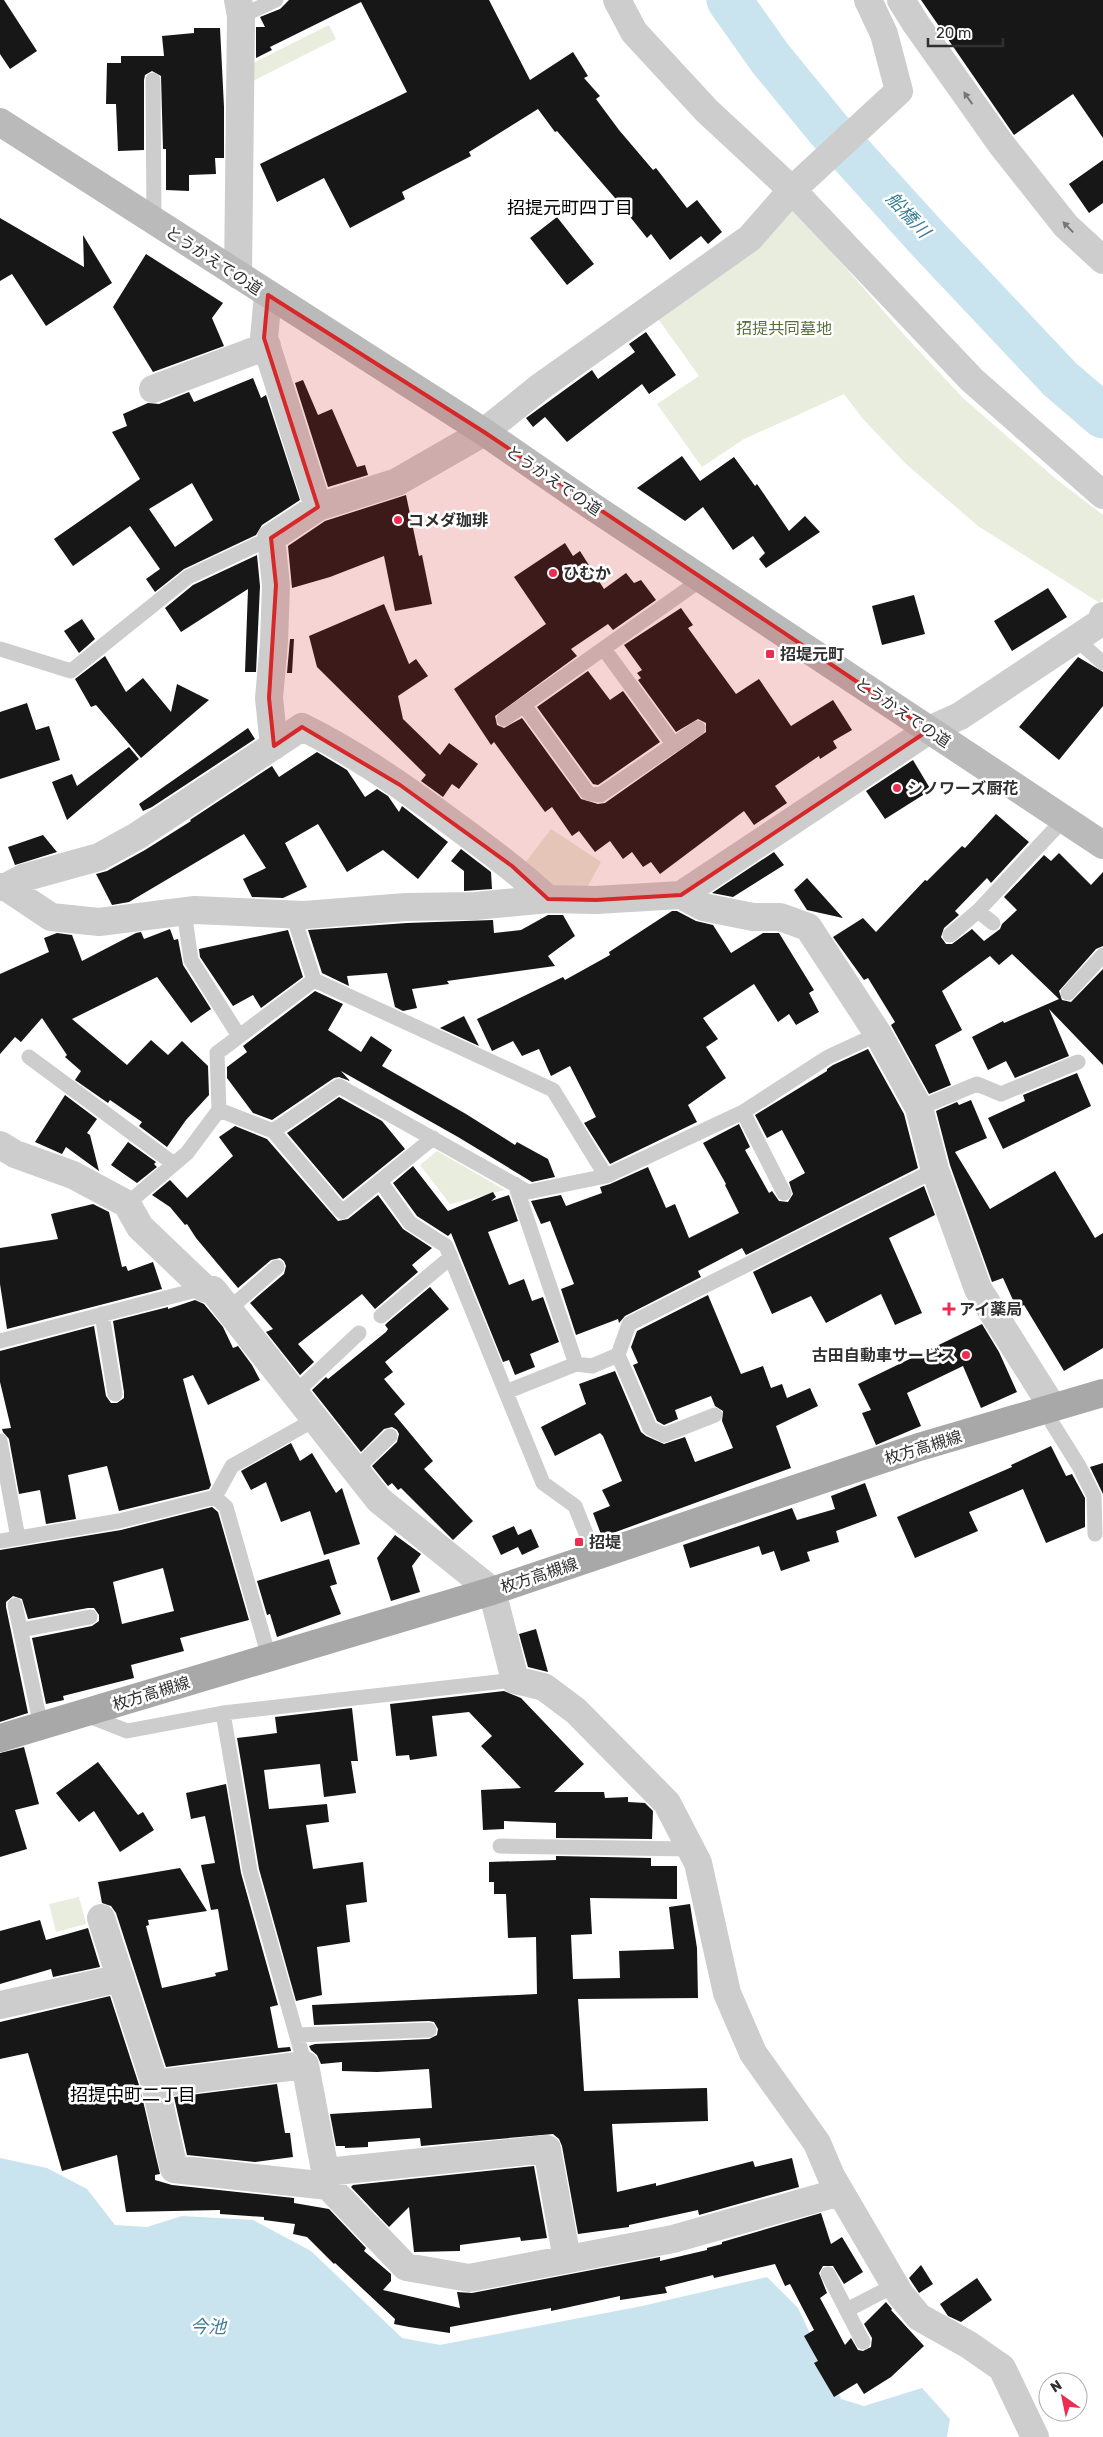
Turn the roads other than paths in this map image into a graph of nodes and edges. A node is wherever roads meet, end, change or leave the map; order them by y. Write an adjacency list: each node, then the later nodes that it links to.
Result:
1 (276, 0): 5 (lane)
2 (617, 0): 8 (street)
3 (868, 0): 8 (street)
4 (901, 0): 10 (street, one-way to 4)
5 (240, 8): 11 (street)
6 (153, 80): 9 (lane)
7 (0, 122): 9 (street, とうかえでの道)
8 (797, 187): 15 (street); 16 (street)
9 (154, 222): 11 (street, とうかえでの道)
10 (1103, 260)
11 (238, 275): 12 (street, とうかえでの道)
12 (268, 295): 13 (street); 15 (street, とうかえでの道)
13 (267, 346): 14 (street); 17 (street)
14 (153, 389)
15 (484, 432): 17 (street); 19 (street, とうかえでの道)
16 (1103, 495)
17 (318, 507): 18 (street)
18 (271, 538): 22 (lane); 30 (street)
19 (702, 579): 23 (lane); 28 (street, とうかえでの道)
20 (1103, 616): 21 (street)
21 (1076, 639): 24 (lane); 28 (street)
22 (0, 649)
23 (604, 649): 25 (lane); 29 (lane)
24 (1103, 663)
25 (524, 705): 26 (lane); 29 (lane)
26 (504, 719)
27 (698, 728): 29 (lane)
28 (929, 730): 31 (street, とうかえでの道); 34 (street)
29 (674, 745)
30 (274, 746): 33 (street); 35 (street)
31 (1064, 819): 32 (street, とうかえでの道); 37 (lane)
32 (1103, 845)
33 (3, 887): 36 (street)
34 (681, 895): 35 (street); 44 (street)
35 (548, 899): 38 (street)
36 (184, 911): 38 (street); 45 (lane)
37 (978, 911): 39 (lane); 40 (lane)
38 (293, 914): 42 (lane)
39 (993, 923)
40 (950, 935)
41 (1103, 955): 43 (lane)
42 (314, 980): 45 (lane); 56 (lane)
43 (1068, 993)
44 (878, 1034): 48 (street); 50 (lane)
45 (239, 1036): 49 (lane)
46 (29, 1057): 54 (lane)
47 (1078, 1062): 48 (lane)
48 (919, 1108): 55 (street)
49 (219, 1110): 51 (lane); 54 (lane)
50 (743, 1112): 56 (lane); 59 (lane)
51 (273, 1131): 52 (lane); 57 (lane)
52 (433, 1138): 57 (lane); 58 (lane)
53 (0, 1145): 60 (street)
54 (174, 1164): 60 (lane)
55 (935, 1170): 69 (lane); 75 (street)
56 (606, 1176): 58 (lane)
57 (380, 1181): 61 (lane)
58 (515, 1184): 70 (lane)
59 (784, 1193)
60 (127, 1204): 63 (street)
61 (451, 1257): 66 (lane); 71 (lane)
62 (277, 1267): 64 (lane)
63 (204, 1288): 64 (street); 65 (lane)
64 (228, 1310): 74 (street)
65 (102, 1314): 68 (lane); 73 (lane)
66 (381, 1316)
67 (359, 1333): 74 (lane)
68 (0, 1341)
69 (618, 1355): 70 (lane); 76 (lane)
70 (576, 1364): 71 (lane)
71 (506, 1392): 85 (lane)
72 (1103, 1393): 75 (main road, 枚方高槻線)
73 (115, 1394)
74 (294, 1394): 77 (street)
75 (1054, 1408): 82 (lane); 85 (main road, 枚方高槻線)
76 (715, 1415)
77 (314, 1420): 80 (street); 81 (lane)
78 (390, 1436): 80 (lane)
79 (0, 1441): 83 (lane)
80 (355, 1470): 86 (street)
81 (215, 1497): 83 (lane); 90 (lane)
82 (1096, 1534)
83 (18, 1538): 84 (lane)
84 (0, 1541)
85 (595, 1556): 86 (main road, 枚方高槻線)
86 (492, 1591): 90 (main road, 枚方高槻線); 91 (street)
87 (15, 1605): 89 (lane)
88 (90, 1617): 89 (lane)
89 (21, 1630): 94 (lane)
90 (269, 1657): 93 (main road, 枚方高槻線)
91 (515, 1680): 92 (lane); 97 (street)
92 (223, 1713): 93 (lane); 102 (lane)
93 (83, 1714): 94 (main road, 枚方高槻線)
94 (41, 1726): 95 (main road, 枚方高槻線)
95 (0, 1738)
96 (500, 1846): 97 (lane)
97 (690, 1849): 106 (street)
98 (101, 1918): 99 (street)
99 (120, 1978): 100 (street); 104 (street)
100 (0, 2005)
101 (429, 2030): 102 (lane)
102 (297, 2035): 103 (lane)
103 (305, 2065): 104 (street); 105 (street)
104 (155, 2084): 105 (street)
105 (327, 2179): 107 (street); 107 (street)
106 (840, 2192): 107 (street); 109 (street)
107 (567, 2259)
108 (828, 2274): 110 (lane)
109 (895, 2286): 110 (lane); 112 (street)
110 (847, 2310): 111 (lane)
111 (863, 2342)
112 (1036, 2437)

